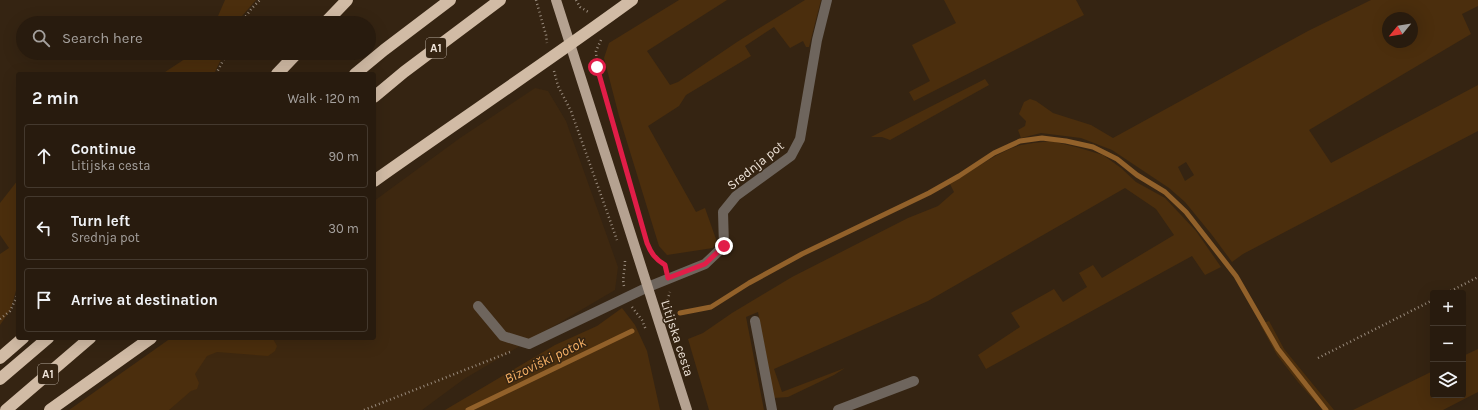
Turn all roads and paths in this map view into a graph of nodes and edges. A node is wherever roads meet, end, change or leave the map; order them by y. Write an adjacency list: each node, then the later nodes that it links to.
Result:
1 (260, 0): 11 (path)
2 (347, 0): 12 (highway)
3 (450, 0): 16 (highway, A1)
4 (500, 0): 24 (highway, A1)
5 (536, 0): 15 (path)
6 (576, 0): 10 (path)
7 (632, 0): 14 (highway)
8 (827, 0): 31 (street, Srednja pot)
9 (556, 3): 14 (main road, Litijska cesta)
10 (592, 15)
11 (247, 16)
12 (332, 16)
13 (600, 36): 26 (path)
14 (570, 46): 25 (highway); 32 (main road, Litijska cesta)
15 (547, 47)
16 (376, 57)
17 (223, 60): 20 (path)
18 (290, 60): 21 (highway)
19 (372, 60): 22 (highway, A1)
20 (217, 72)
21 (279, 72)
22 (358, 72)
23 (558, 82): 27 (path)
24 (376, 96)
25 (376, 180)
26 (636, 204)
27 (618, 240)
28 (649, 248): 31 (path, Litijska cesta)
29 (623, 255): 34 (path, Litijska cesta)
30 (1478, 277): 33 (path)
31 (668, 278): 32 (street, Srednja pot); 38 (path, Litijska cesta)
32 (648, 287): 34 (street, Srednja pot); 54 (main road, Litijska cesta)
33 (1453, 290)
34 (628, 296): 41 (path, Litijska cesta); 46 (street, Srednja pot)
35 (16, 298): 39 (path)
36 (1430, 302): 48 (path)
37 (478, 306): 46 (street)
38 (668, 309)
39 (0, 319)
40 (755, 321): 55 (street)
41 (649, 336)
42 (21, 340): 47 (highway)
43 (46, 340): 49 (highway, A1)
44 (88, 340): 51 (highway, A1)
45 (148, 340): 52 (highway)
46 (529, 344): 53 (path)
47 (0, 358)
48 (1318, 358)
49 (0, 379)
50 (914, 381): 56 (street)
51 (6, 410)
52 (50, 410)
53 (364, 410)
54 (687, 410)
55 (772, 410)
56 (838, 410)

